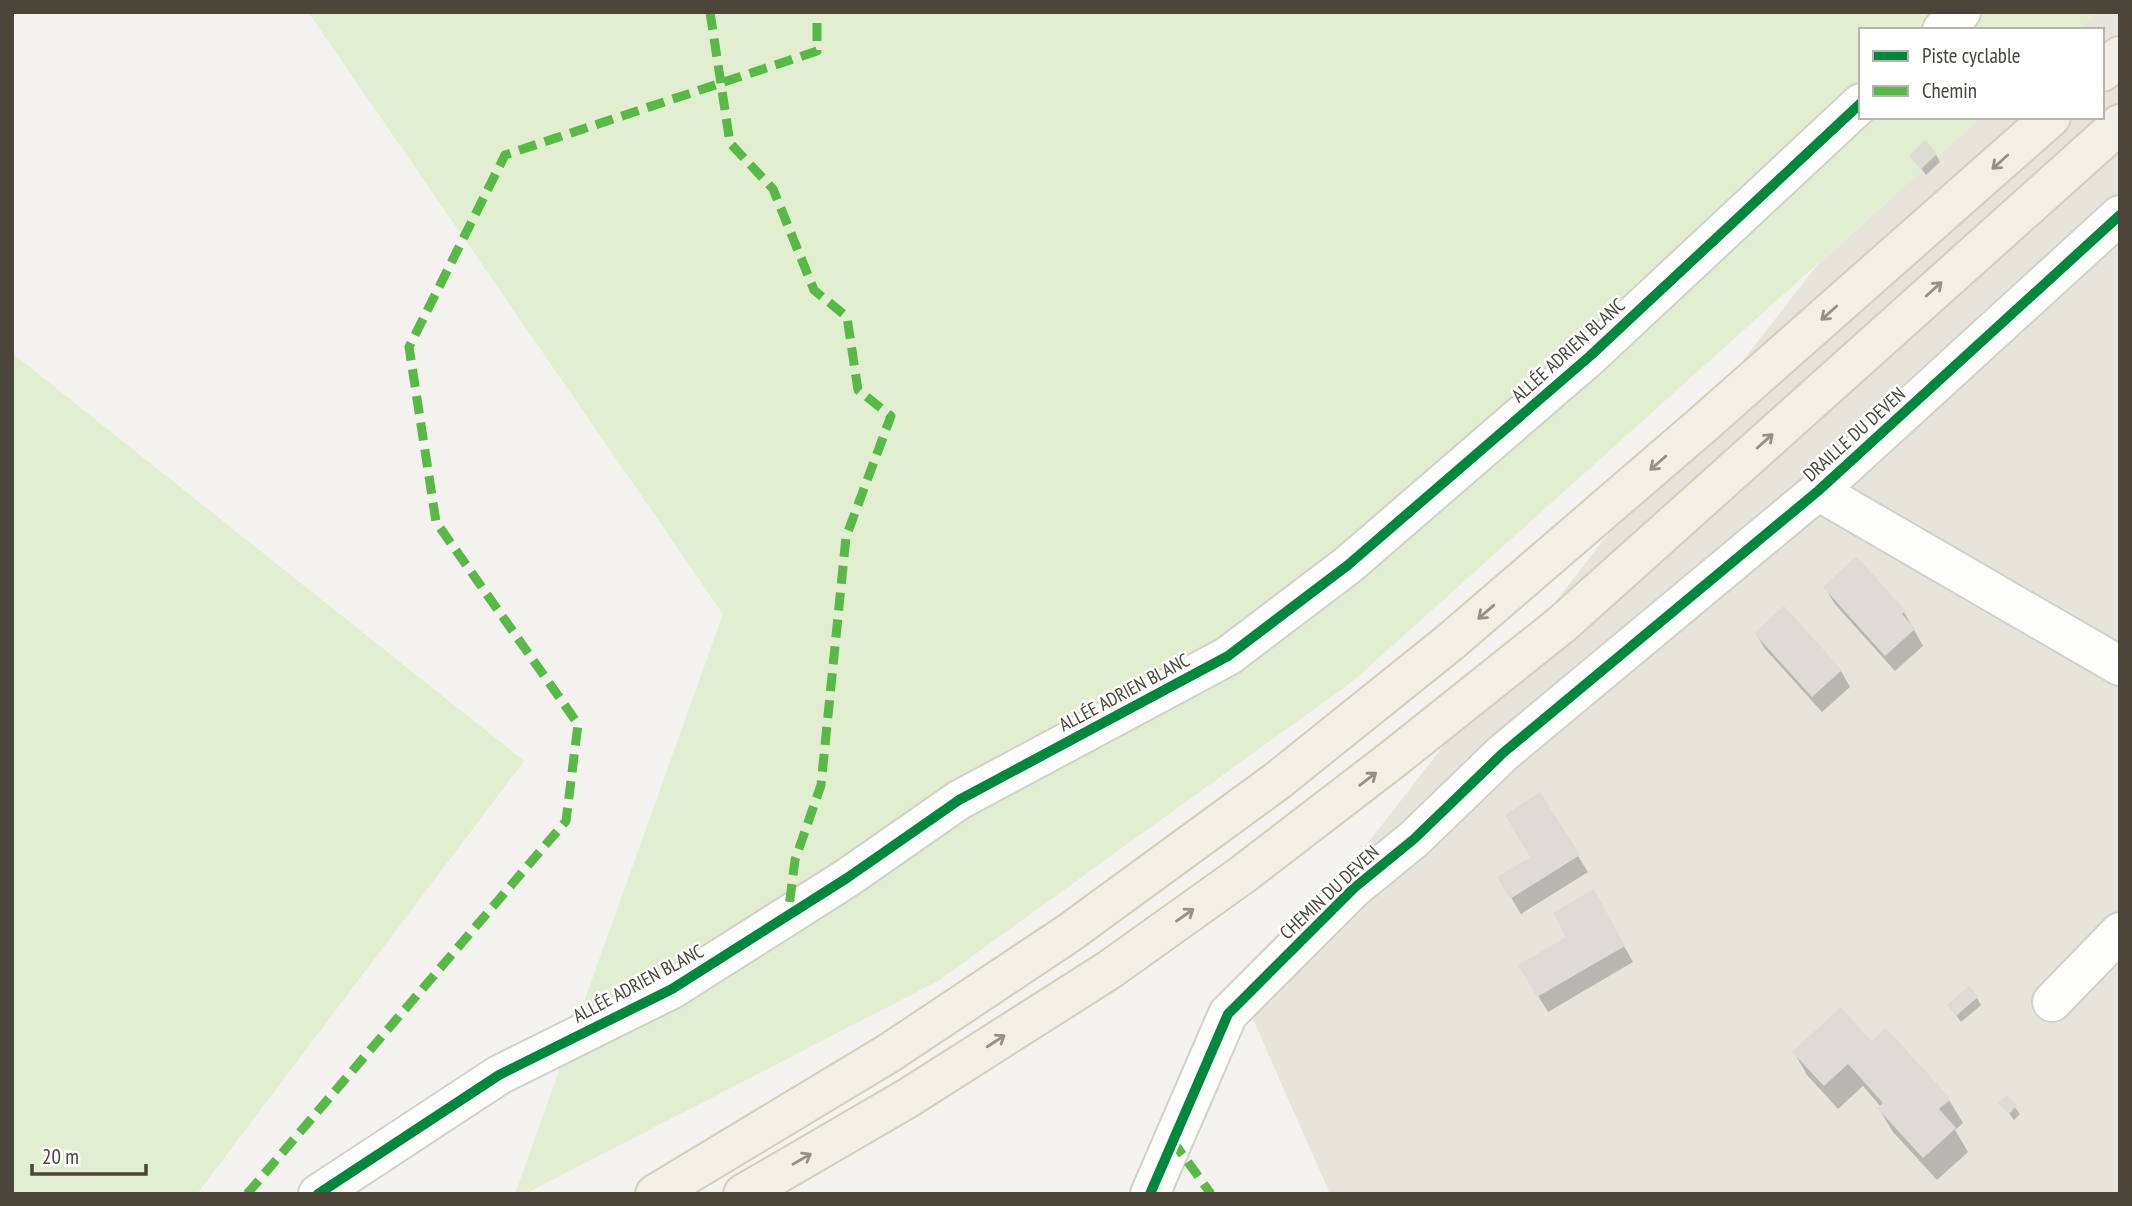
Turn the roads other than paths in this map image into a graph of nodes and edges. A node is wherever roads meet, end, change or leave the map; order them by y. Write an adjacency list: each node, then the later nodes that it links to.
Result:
1 (1961, 12): 2 (street)
2 (1944, 28)
3 (2120, 56): 4 (main road)
4 (2104, 70)
5 (1859, 105): 14 (street, ALLÉE ADRIEN BLANC)
6 (2049, 119): 15 (main road, one-way to 15)
7 (2120, 124): 16 (main road, one-way to 7)
8 (2120, 215): 9 (street, DRAILLE DU DEVEN)
9 (1818, 491): 10 (street); 11 (street, DRAILLE DU DEVEN)
10 (2120, 666)
11 (1604, 670): 17 (street, CHEMIN DU DEVEN)
12 (2120, 932): 13 (street)
13 (2052, 1002)
14 (318, 1194)
15 (655, 1194)
16 (743, 1194)
17 (1150, 1194)

